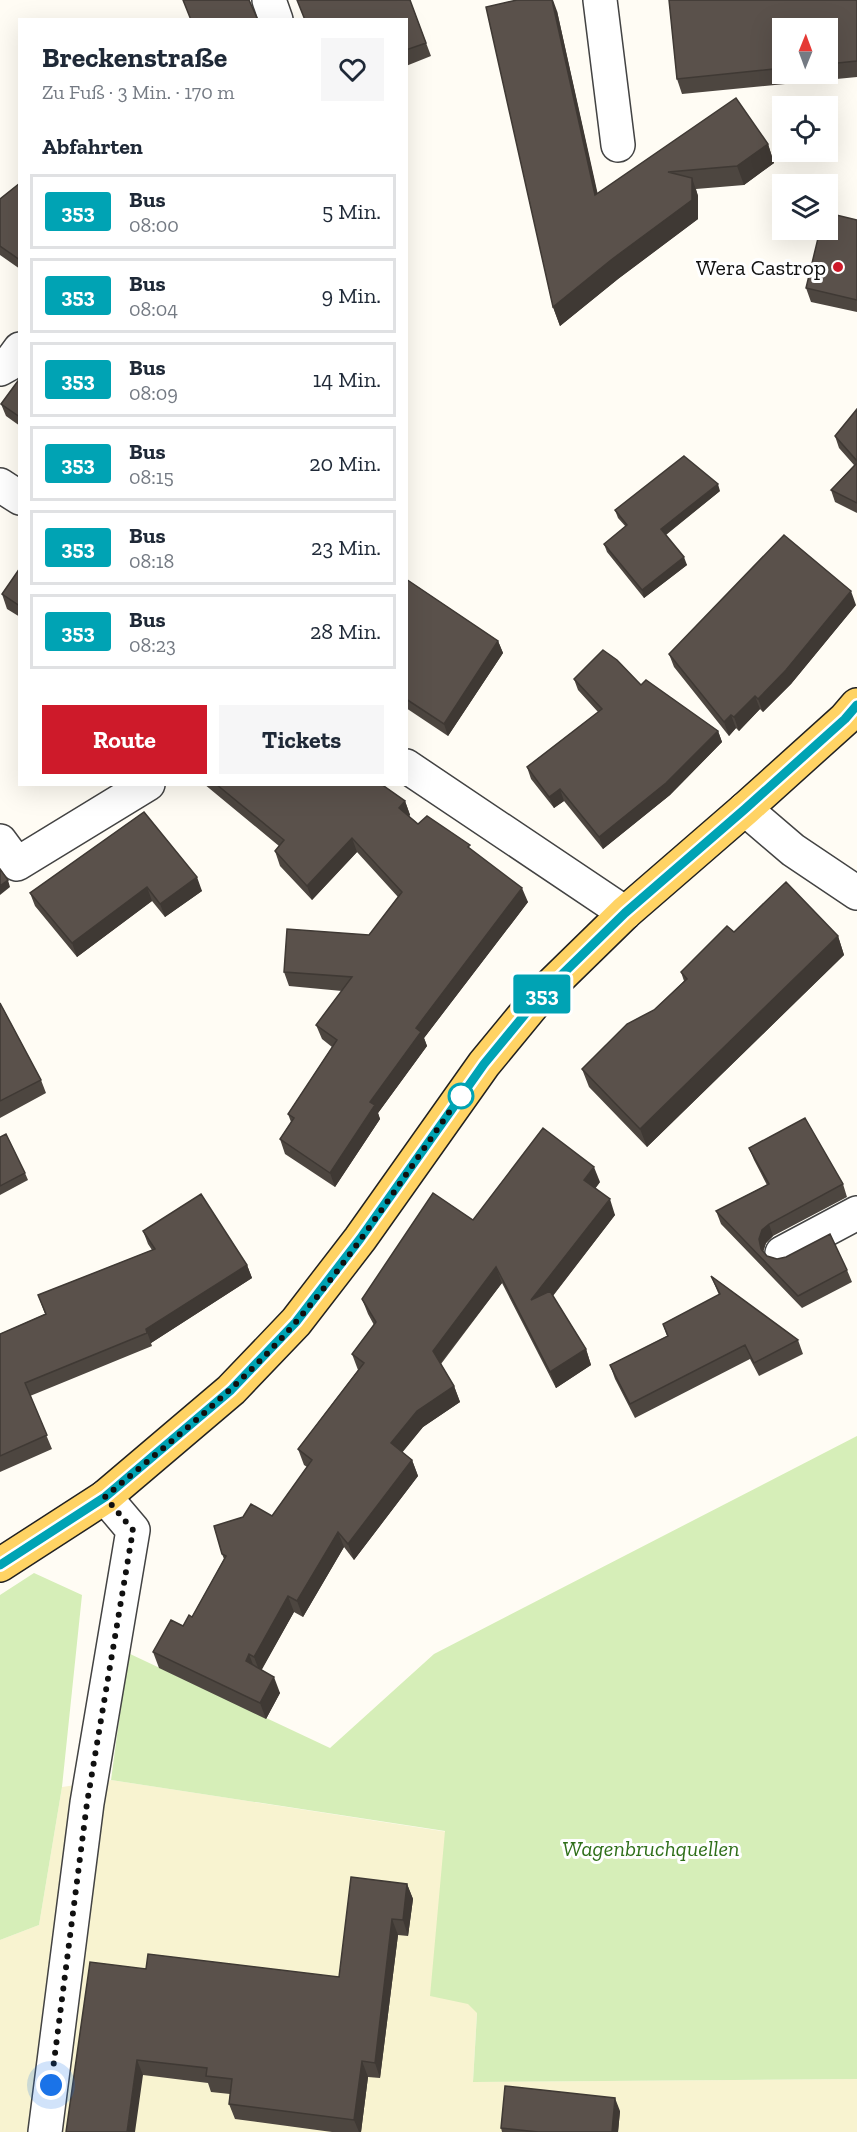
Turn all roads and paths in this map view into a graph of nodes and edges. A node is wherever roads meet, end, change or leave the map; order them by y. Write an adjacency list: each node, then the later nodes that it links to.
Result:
1 (269, 0): 3 (street)
2 (600, 0): 4 (street)
3 (275, 18)
4 (618, 145)
5 (18, 352): 6 (street)
6 (0, 369)
7 (0, 485): 8 (street)
8 (18, 497)
9 (857, 705): 12 (main road)
10 (408, 767): 15 (street)
11 (145, 786): 13 (street)
12 (745, 809): 14 (street); 15 (main road)
13 (0, 841)
14 (857, 893)
15 (625, 913): 18 (main road)
16 (857, 1213): 17 (street)
17 (782, 1253)
18 (105, 1497): 19 (main road); 20 (street)
19 (0, 1565)
20 (45, 2132)

